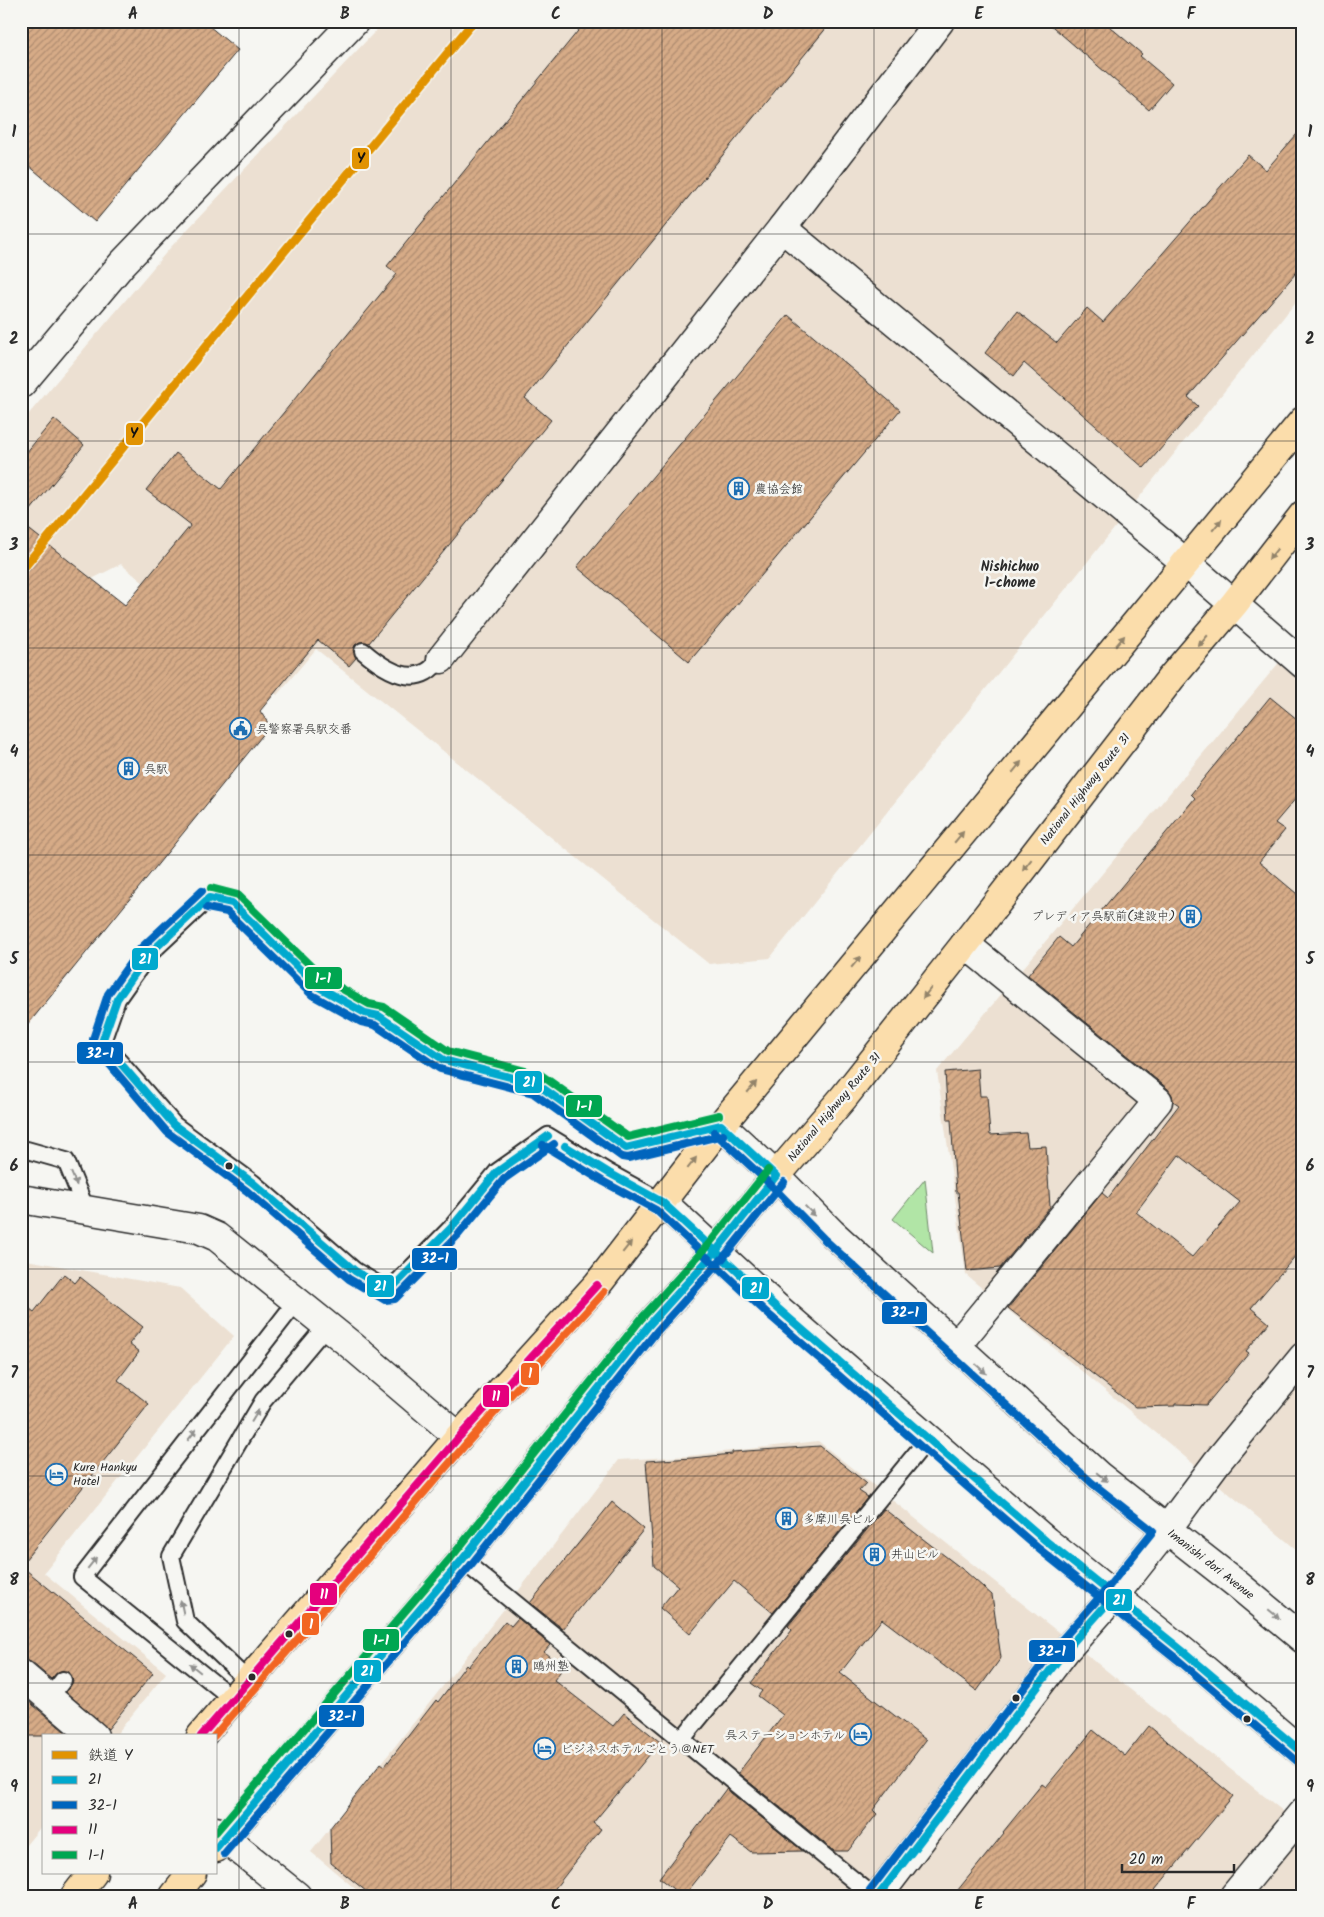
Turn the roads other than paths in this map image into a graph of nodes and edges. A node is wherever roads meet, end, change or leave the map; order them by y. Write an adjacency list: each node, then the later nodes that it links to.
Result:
1 (355, 21): 4 (street)
2 (940, 21): 3 (street)
3 (782, 228): 7 (street); 10 (street)
4 (21, 384)
5 (1303, 421): 7 (highway, one-way to 5)
6 (1303, 515): 8 (highway, National Highway Route 31, one-way to 8)
7 (1186, 563): 8 (street); 13 (highway, one-way to 7)
8 (1234, 604): 11 (street); 12 (highway, National Highway Route 31, one-way to 12)
9 (363, 651): 10 (lane)
10 (441, 659)
11 (1303, 664)
12 (965, 944): 15 (highway, National Highway Route 31, one-way to 15); 22 (street)
13 (721, 1125): 15 (street, Imanishi dori Avenue); 17 (highway, one-way to 13); 17 (lane)
14 (21, 1153): 18 (lane, one-way to 18)
15 (776, 1176): 19 (highway, National Highway Route 31); 22 (street, Imanishi dori Avenue, one-way to 22)
16 (21, 1199): 18 (street)
17 (662, 1202): 19 (street); 24 (highway, one-way to 17)
18 (86, 1210): 20 (street)
19 (716, 1251): 25 (street); 27 (highway, National Highway Route 31)
20 (296, 1302): 21 (street); 31 (lane, one-way to 20)
21 (326, 1326): 24 (street); 31 (lane, one-way to 21)
22 (956, 1346): 26 (street, Imanishi dori Avenue, one-way to 26)
23 (1303, 1357): 26 (street)
24 (460, 1437): 31 (highway)
25 (928, 1439): 28 (street); 34 (lane)
26 (1167, 1529): 28 (street); 29 (street, Imanishi dori Avenue, one-way to 29)
27 (462, 1560): 34 (lane); 37 (highway, National Highway Route 31)
28 (1114, 1596): 35 (street); 44 (street)
29 (1303, 1639)
30 (21, 1674): 32 (street)
31 (240, 1690): 33 (highway)
32 (92, 1734)
33 (203, 1734)
34 (682, 1740): 43 (lane)
35 (1303, 1753)
36 (1303, 1812): 45 (street)
37 (219, 1839): 42 (street)
38 (92, 1874): 40 (highway)
39 (191, 1874): 41 (highway)
40 (75, 1896)
41 (174, 1896)
42 (296, 1896)
43 (873, 1896)
44 (878, 1896)
45 (1234, 1896)

